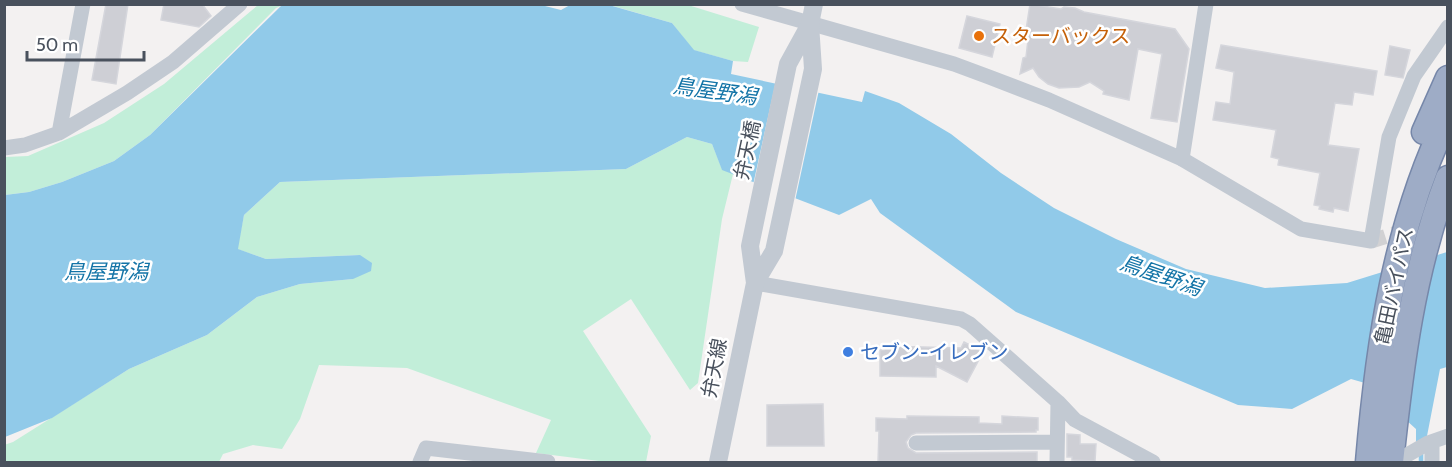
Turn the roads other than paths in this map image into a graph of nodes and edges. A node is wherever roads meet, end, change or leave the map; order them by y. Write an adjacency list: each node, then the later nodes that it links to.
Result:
1 (83, 4): 10 (street)
2 (240, 4): 10 (street)
3 (742, 4): 6 (street)
4 (814, 4): 6 (street)
5 (1206, 4): 12 (street)
6 (810, 24): 12 (street); 15 (street); 15 (street, 弁天橋)
7 (1448, 27): 12 (street)
8 (1448, 78): 14 (highway)
9 (1448, 116): 14 (highway, 亀田バイパス)
10 (59, 133): 11 (street)
11 (4, 148)
12 (1182, 159)
13 (1448, 178): 27 (highway, 亀田バイパス)
14 (1404, 234): 26 (highway, 亀田バイパス)
15 (755, 283): 16 (street); 23 (street, 弁天線)
16 (1058, 402): 18 (street); 25 (street)
17 (1448, 436): 19 (street)
18 (1057, 442): 20 (street); 24 (street)
19 (1430, 442): 27 (street); 28 (street)
20 (916, 443)
21 (420, 462): 22 (street)
22 (548, 462)
23 (718, 462)
24 (1057, 462)
25 (1153, 462)
26 (1368, 462)
27 (1393, 462)
28 (1432, 462)

